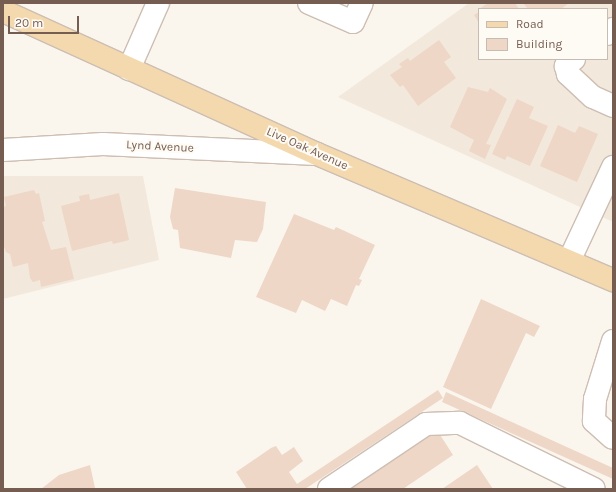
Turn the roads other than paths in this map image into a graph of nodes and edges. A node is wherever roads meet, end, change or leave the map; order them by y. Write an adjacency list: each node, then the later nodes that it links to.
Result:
1 (158, 3): 6 (street)
2 (309, 3): 3 (street)
3 (362, 3)
4 (3, 12): 6 (main road, Live Oak Avenue)
5 (573, 60): 7 (street)
6 (129, 69): 9 (main road, Live Oak Avenue)
7 (613, 106)
8 (3, 150): 9 (street, Lynd Avenue)
9 (317, 154): 11 (main road, Live Oak Avenue)
10 (613, 167): 11 (street)
11 (569, 261): 12 (main road, Live Oak Avenue)
12 (613, 280)
13 (613, 341): 14 (street)
14 (613, 438)
15 (330, 489): 16 (street)
16 (594, 489)

